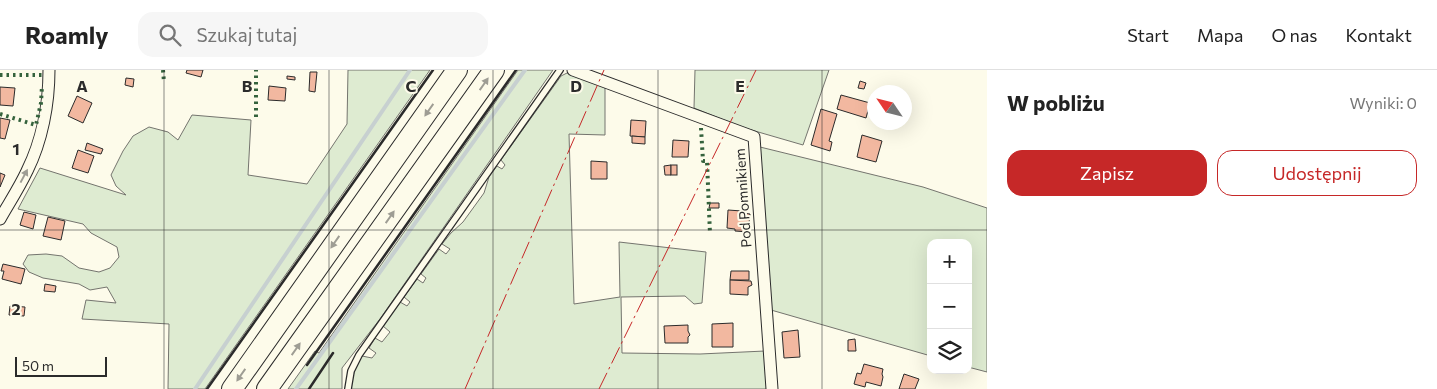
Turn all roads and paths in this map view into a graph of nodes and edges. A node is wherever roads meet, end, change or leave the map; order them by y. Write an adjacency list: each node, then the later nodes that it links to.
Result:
1 (49, 70): 6 (street, one-way to 1)
2 (457, 70): 7 (highway, one-way to 7)
3 (494, 70): 8 (highway, one-way to 3)
4 (560, 70): 9 (lane)
5 (573, 70): 10 (street, Pod Pomnikiem)
6 (0, 218)
7 (232, 389)
8 (267, 389)
9 (348, 389)
10 (772, 389)

